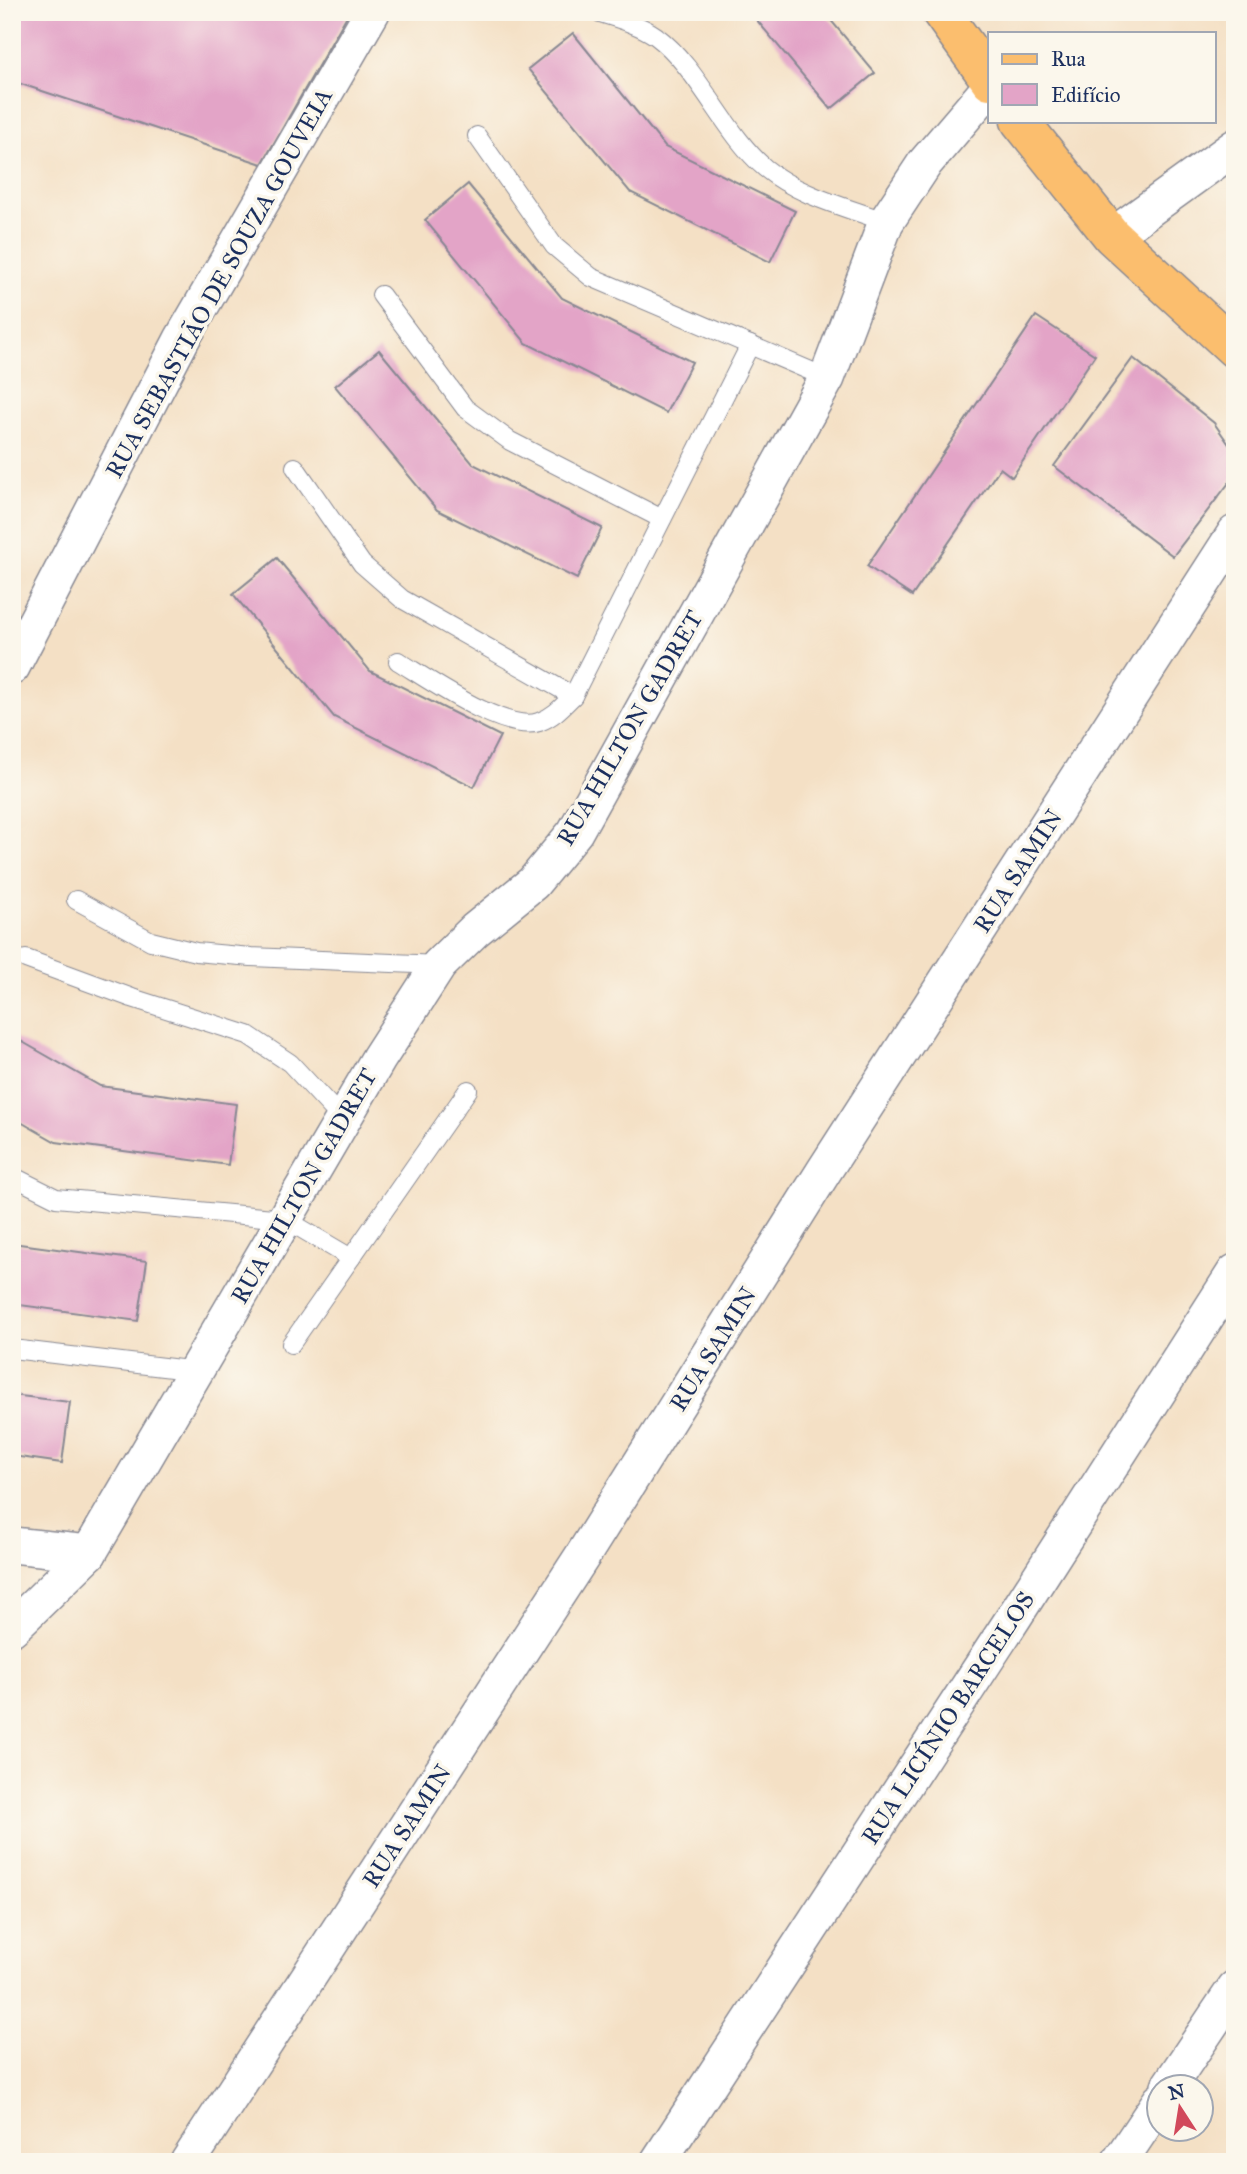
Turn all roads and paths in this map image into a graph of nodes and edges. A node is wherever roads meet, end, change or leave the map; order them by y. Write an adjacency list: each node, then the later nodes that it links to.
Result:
1 (372, 12): 19 (street, RUA SEBASTIÃO DE SOUZA GOUVEIA)
2 (597, 12): 9 (lane)
3 (941, 12): 4 (main road)
4 (988, 76)
5 (988, 89): 9 (street, RUA HILTON GADRET)
6 (1021, 122): 10 (main road)
7 (477, 136): 12 (lane)
8 (1235, 146): 10 (street)
9 (886, 222): 14 (street, RUA HILTON GADRET)
10 (1112, 236): 13 (main road)
11 (380, 295): 16 (lane)
12 (750, 345): 14 (lane); 16 (lane)
13 (1235, 349)
14 (827, 378): 23 (street, RUA HILTON GADRET)
15 (295, 467): 20 (lane)
16 (662, 519): 20 (lane)
17 (1235, 533): 39 (street, RUA SAMIN)
18 (398, 661): 20 (lane)
19 (12, 667)
20 (573, 696)
21 (76, 900): 23 (lane)
22 (26, 959): 25 (lane)
23 (439, 965): 25 (street, RUA HILTON GADRET)
24 (468, 1090): 28 (lane)
25 (343, 1120): 27 (street, RUA HILTON GADRET)
26 (12, 1176): 27 (lane)
27 (285, 1219): 28 (lane); 32 (street, RUA HILTON GADRET)
28 (351, 1258): 30 (lane)
29 (1235, 1272): 40 (street, RUA LICÍNIO BARCELOS)
30 (291, 1344)
31 (12, 1349): 32 (lane)
32 (197, 1371): 34 (street, RUA HILTON GADRET)
33 (12, 1545): 34 (street)
34 (89, 1553): 35 (street, RUA HILTON GADRET)
35 (12, 1628)
36 (1235, 1988): 37 (street)
37 (1179, 2072)
38 (1146, 2122): 41 (street)
39 (188, 2162)
40 (658, 2162)
41 (1119, 2162)

